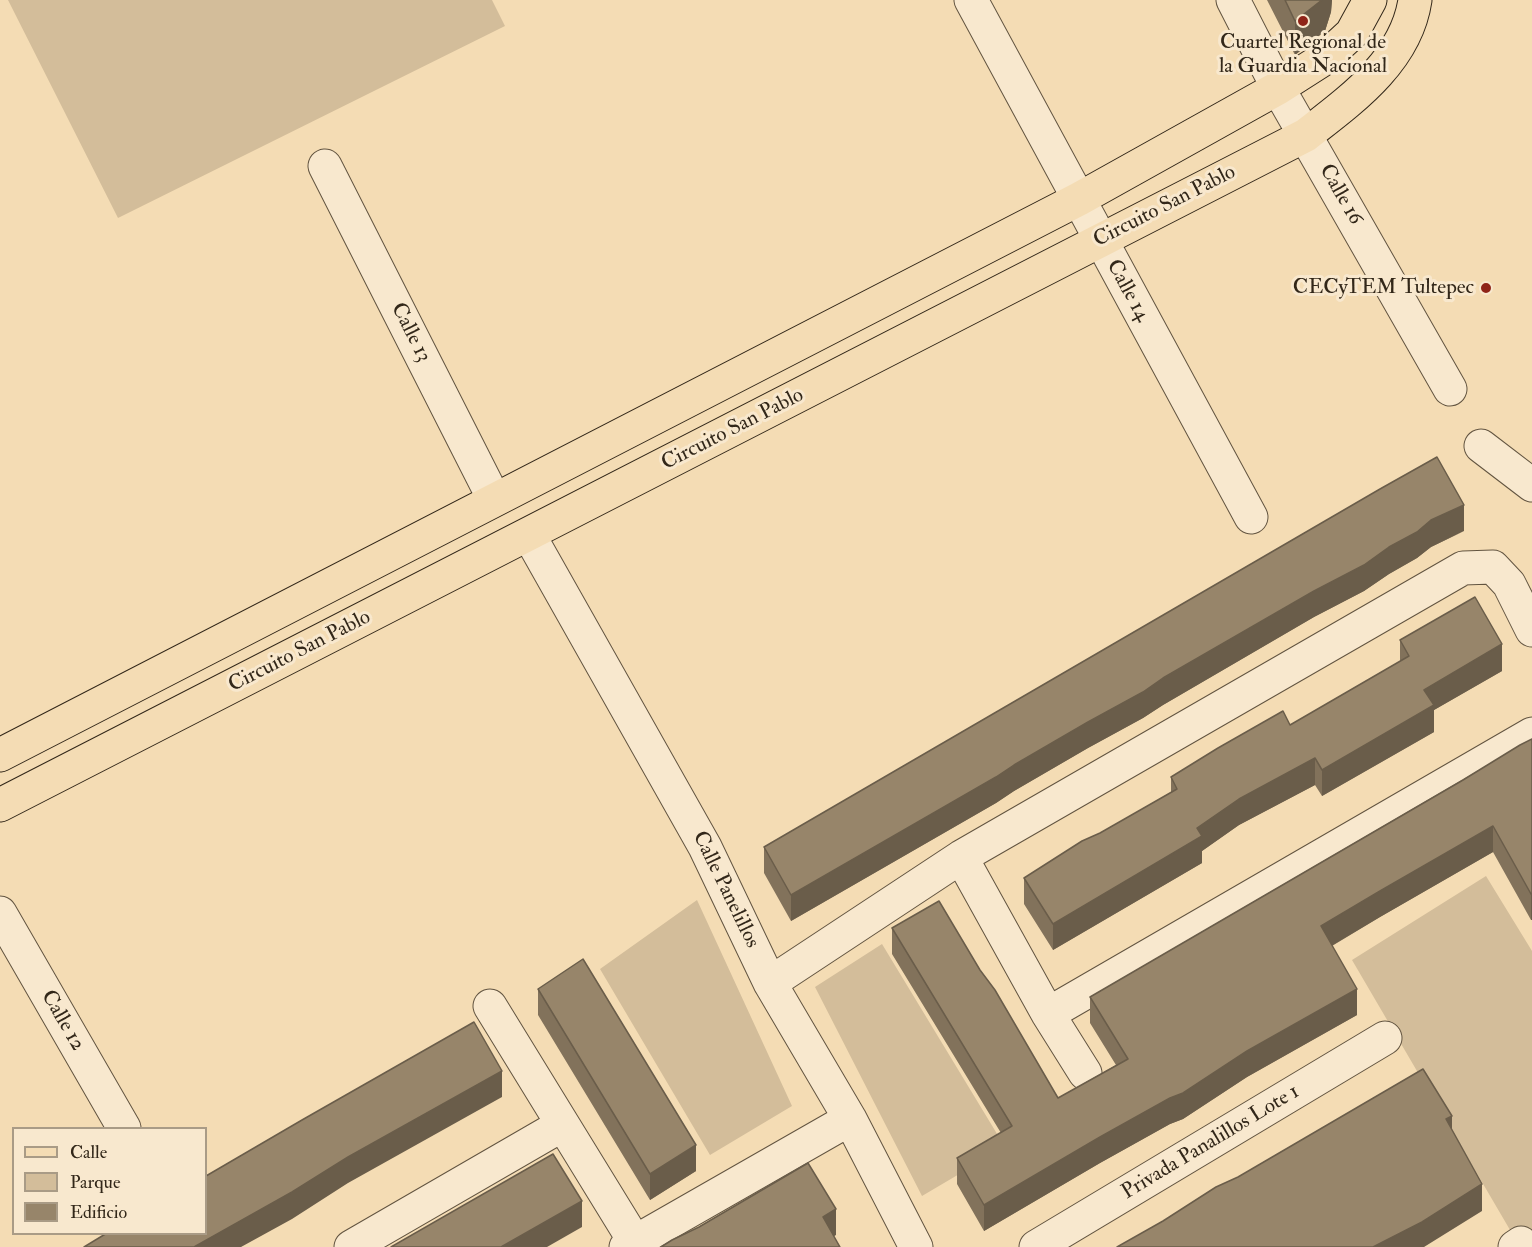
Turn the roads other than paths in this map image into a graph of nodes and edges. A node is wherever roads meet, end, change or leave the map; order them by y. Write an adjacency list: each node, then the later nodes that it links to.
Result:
1 (971, 0): 8 (street, Calle 14)
2 (1233, 0): 5 (street, Calle 16)
3 (1370, 0): 5 (main road)
4 (1415, 0): 6 (main road, Circuito San Pablo)
5 (1278, 88): 6 (street, Calle 16); 8 (main road)
6 (1306, 135): 9 (main road, Circuito San Pablo); 10 (street, Calle 16)
7 (325, 166): 13 (street, Calle 13)
8 (1079, 200): 9 (street, Calle 14); 13 (main road)
9 (1099, 240): 14 (street, Calle 14); 15 (main road, Circuito San Pablo)
10 (1450, 389)
11 (1481, 446): 12 (street)
12 (1532, 485)
13 (495, 499): 18 (main road)
14 (1251, 517)
15 (529, 535): 19 (main road, Circuito San Pablo); 22 (street, Calle Panelillos)
16 (1532, 630): 20 (street)
17 (1532, 734): 24 (street)
18 (0, 755)
19 (0, 805)
20 (960, 856): 22 (street); 24 (street)
21 (0, 913): 29 (street, Calle 12)
22 (770, 983): 27 (street, Calle Panelillos)
23 (490, 1006): 28 (street)
24 (1048, 1014): 26 (street)
25 (1385, 1038): 33 (street, Privada Panalillos Lote 1)
26 (1085, 1072)
27 (850, 1119): 30 (street); 32 (street, Calle Panelillos)
28 (562, 1125): 30 (street); 31 (street)
29 (123, 1127)
30 (631, 1245)
31 (351, 1247)
32 (916, 1247)
33 (1036, 1247)

